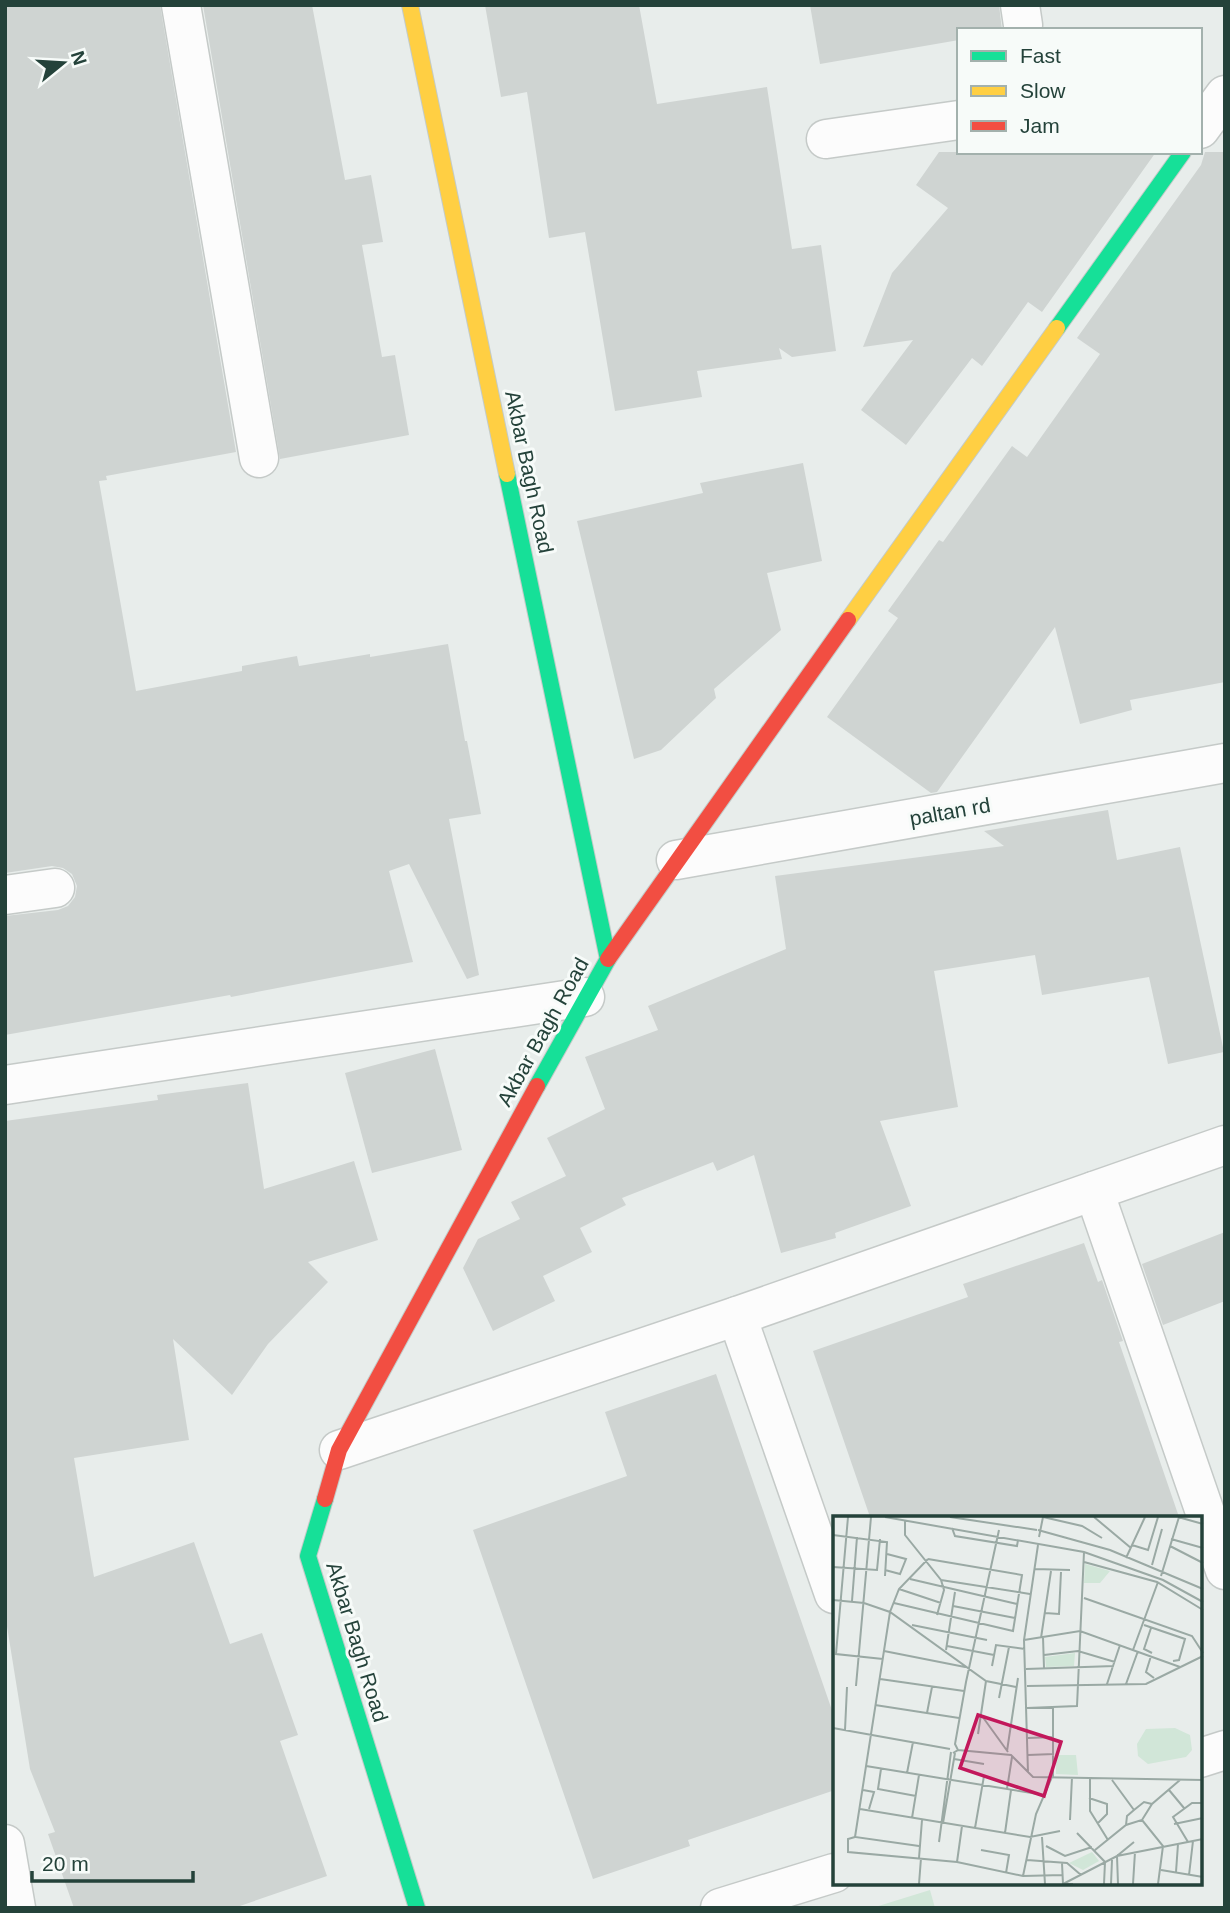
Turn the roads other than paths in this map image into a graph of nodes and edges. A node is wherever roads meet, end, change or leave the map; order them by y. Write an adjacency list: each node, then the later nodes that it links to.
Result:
1 (181, 5): 10 (street)
2 (410, 5): 15 (street, Akbar Bagh Road)
3 (1225, 82): 4 (street)
4 (1202, 86)
5 (1225, 94): 7 (street)
6 (957, 120): 8 (street)
7 (1202, 126)
8 (826, 139)
9 (1182, 154): 12 (street)
10 (259, 458)
11 (1225, 763): 12 (street, paltan rd)
12 (676, 860): 15 (street)
13 (55, 888): 14 (street)
14 (5, 895)
15 (608, 959): 16 (street, Akbar Bagh Road)
16 (585, 997): 17 (street); 21 (street, Akbar Bagh Road)
17 (5, 1085)
18 (1225, 1144): 19 (street)
19 (1094, 1191): 20 (street); 22 (street)
20 (737, 1316): 21 (street); 23 (street)
21 (339, 1450): 29 (street, Akbar Bagh Road)
22 (1225, 1570)
23 (833, 1588)
24 (1225, 1750): 25 (street)
25 (1202, 1757)
26 (5, 1844): 28 (street)
27 (833, 1874): 30 (street)
28 (16, 1908)
29 (417, 1908)
30 (720, 1908)

